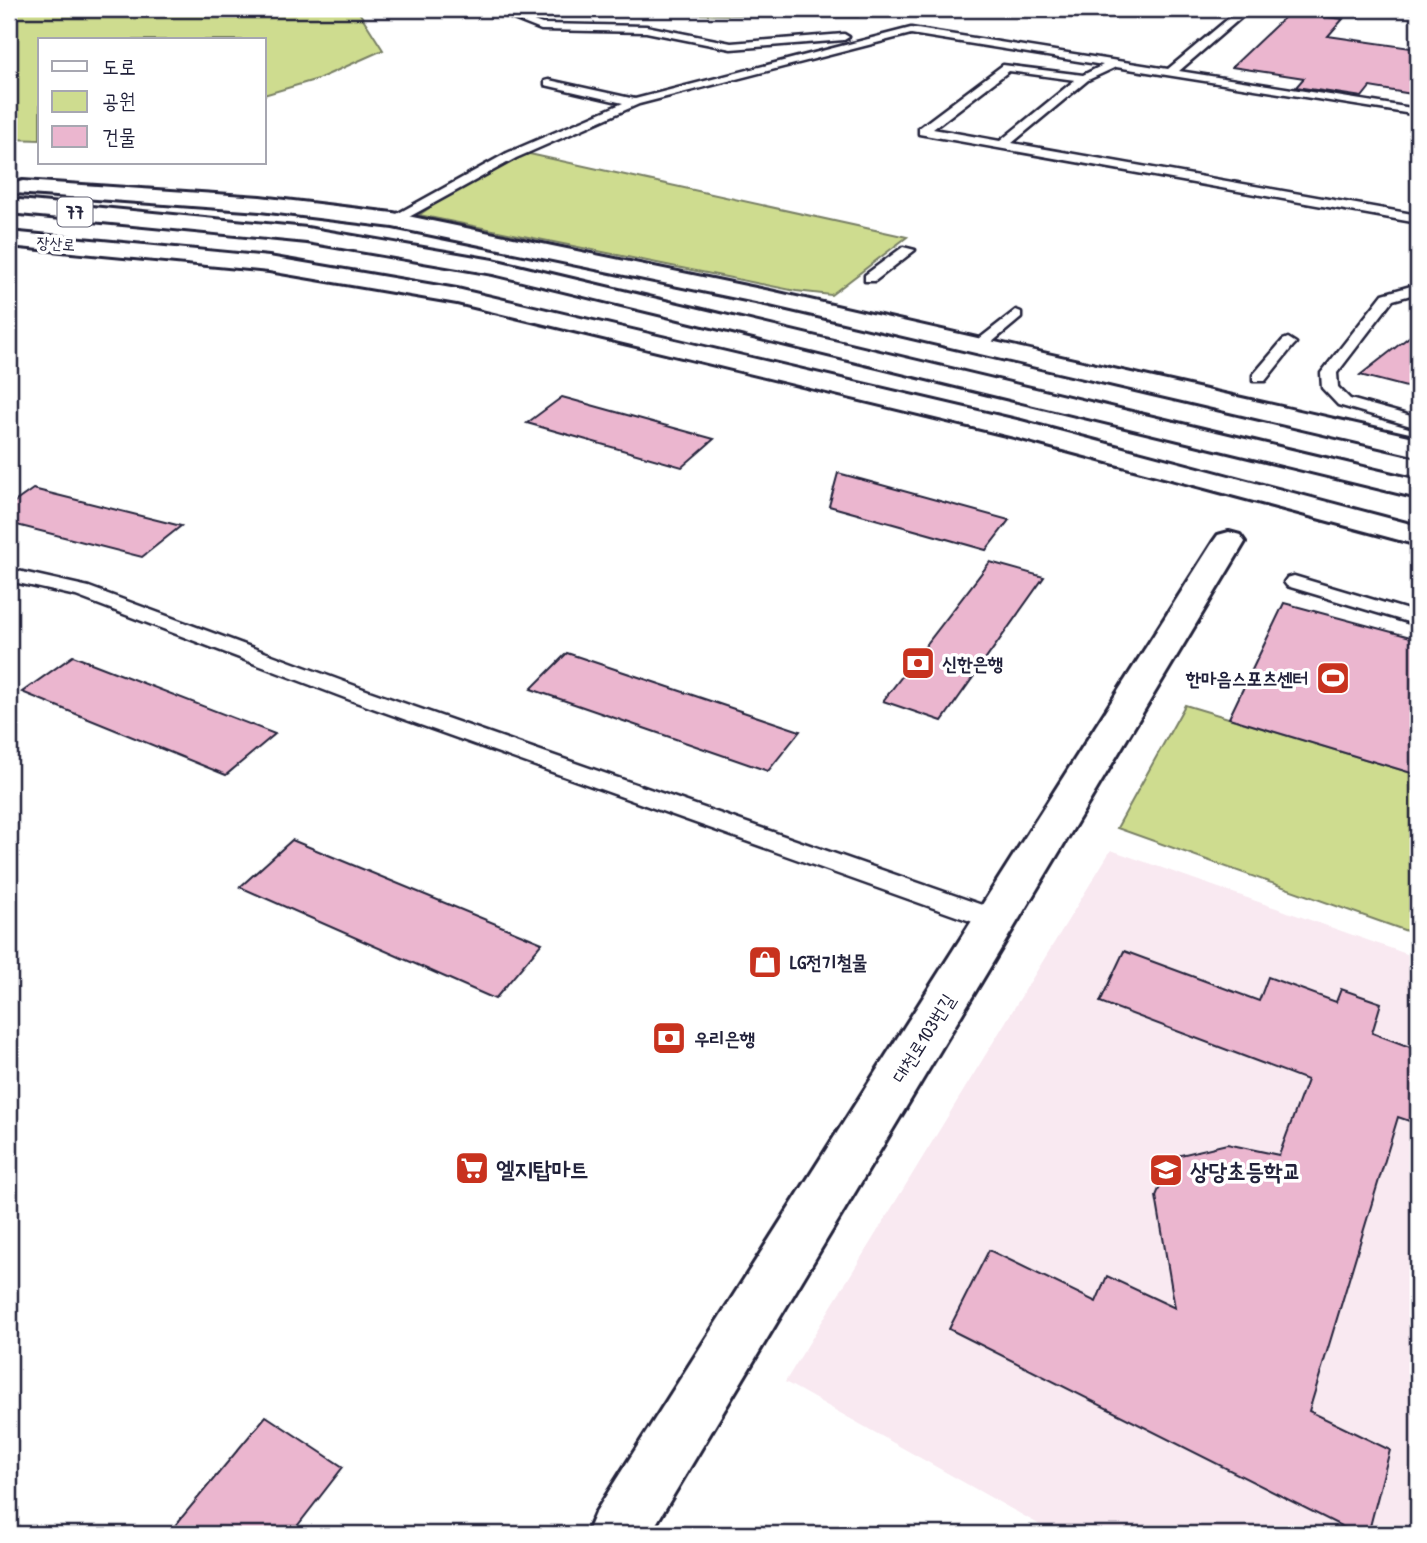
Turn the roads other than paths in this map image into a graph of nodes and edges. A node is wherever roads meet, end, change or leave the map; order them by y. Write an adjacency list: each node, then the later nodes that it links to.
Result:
1 (493, 9): 5 (lane)
2 (1246, 9): 7 (lane)
3 (1406, 9): 4 (lane)
4 (1418, 10)
5 (911, 31): 6 (lane); 10 (lane)
6 (1115, 64): 7 (lane); 8 (lane)
7 (1170, 73): 11 (lane)
8 (1084, 78): 12 (lane); 12 (lane)
9 (549, 83): 10 (lane)
10 (635, 102): 15 (lane)
11 (1418, 112)
12 (1003, 145): 14 (lane)
13 (13, 194): 15 (main road); 26 (main road, 장산로 / 77)
14 (1418, 219)
15 (393, 220): 22 (main road)
16 (9, 239): 27 (main road, 장산로 / 77)
17 (908, 250): 18 (lane)
18 (870, 278)
19 (1418, 288): 24 (lane)
20 (1016, 315): 22 (lane)
21 (1288, 343): 23 (lane)
22 (979, 345): 25 (main road)
23 (1259, 378)
24 (1418, 423)
25 (1418, 447)
26 (1418, 489)
27 (1418, 536)
28 (1229, 542): 32 (main road, 대천로103번길)
29 (9, 575): 32 (lane)
30 (1294, 582): 31 (lane)
31 (1418, 619)
32 (996, 920): 33 (main road, 대천로103번길)
33 (617, 1534)

